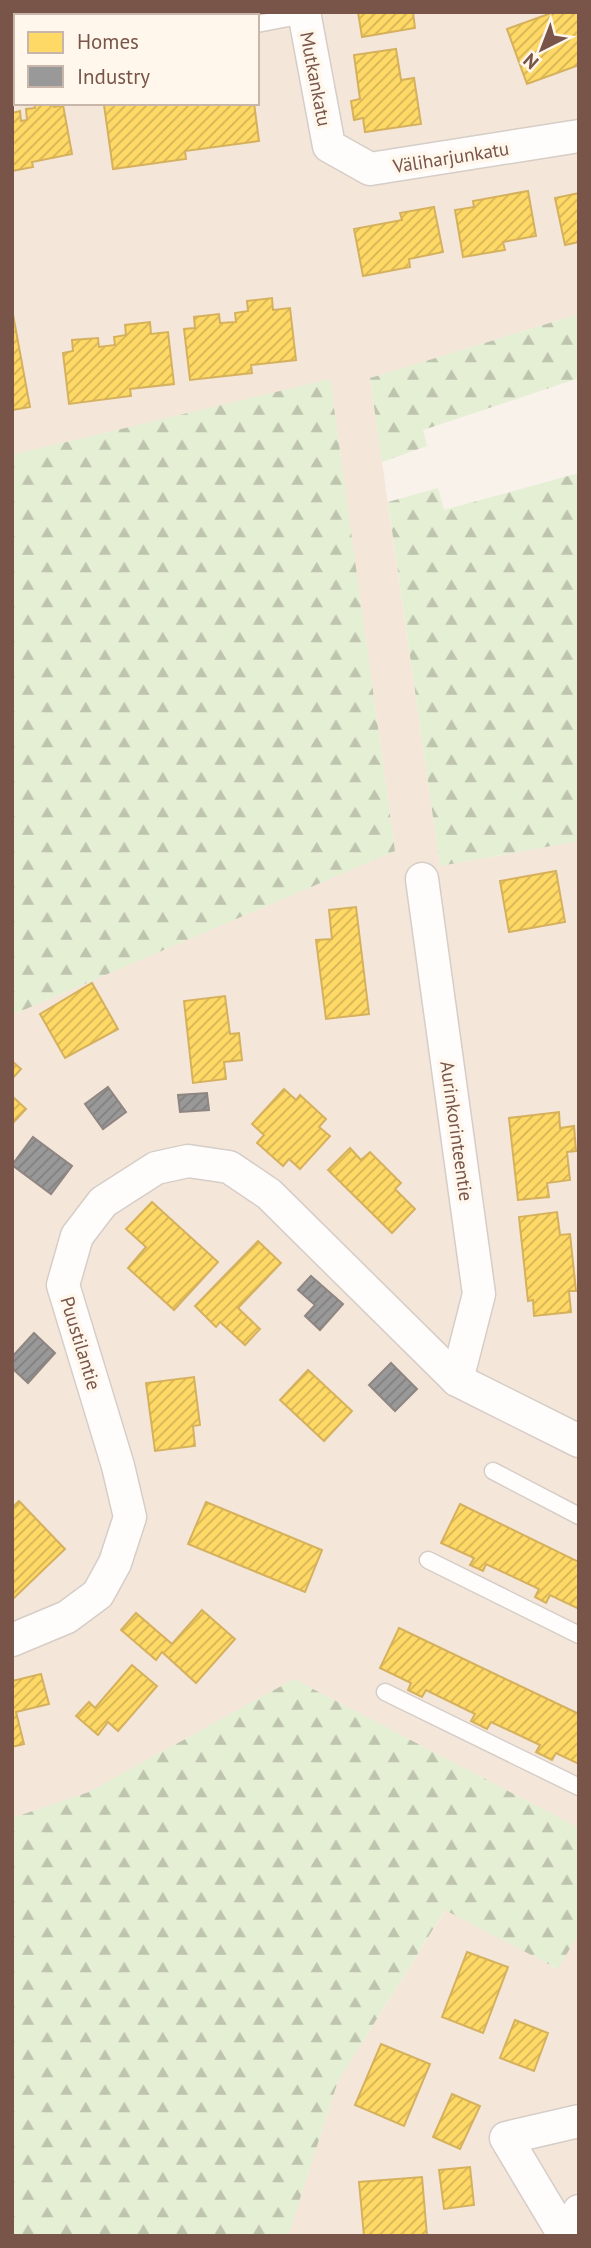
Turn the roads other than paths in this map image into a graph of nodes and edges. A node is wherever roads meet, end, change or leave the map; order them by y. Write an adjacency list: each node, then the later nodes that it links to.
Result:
1 (304, 14): 2 (lane); 4 (street, Mutkankatu)
2 (259, 24)
3 (579, 136): 4 (street, Väliharjunkatu)
4 (329, 146)
5 (422, 879): 6 (street, Aurinkorinteentie)
6 (457, 1380): 7 (street, Puustilantie); 12 (street, Puustilantie)
7 (579, 1441)
8 (493, 1471): 9 (lane)
9 (579, 1516)
10 (428, 1560): 11 (lane)
11 (579, 1635)
12 (12, 1640)
13 (385, 1692): 14 (lane)
14 (579, 1787)
15 (579, 2121): 16 (street)
16 (579, 2211)

